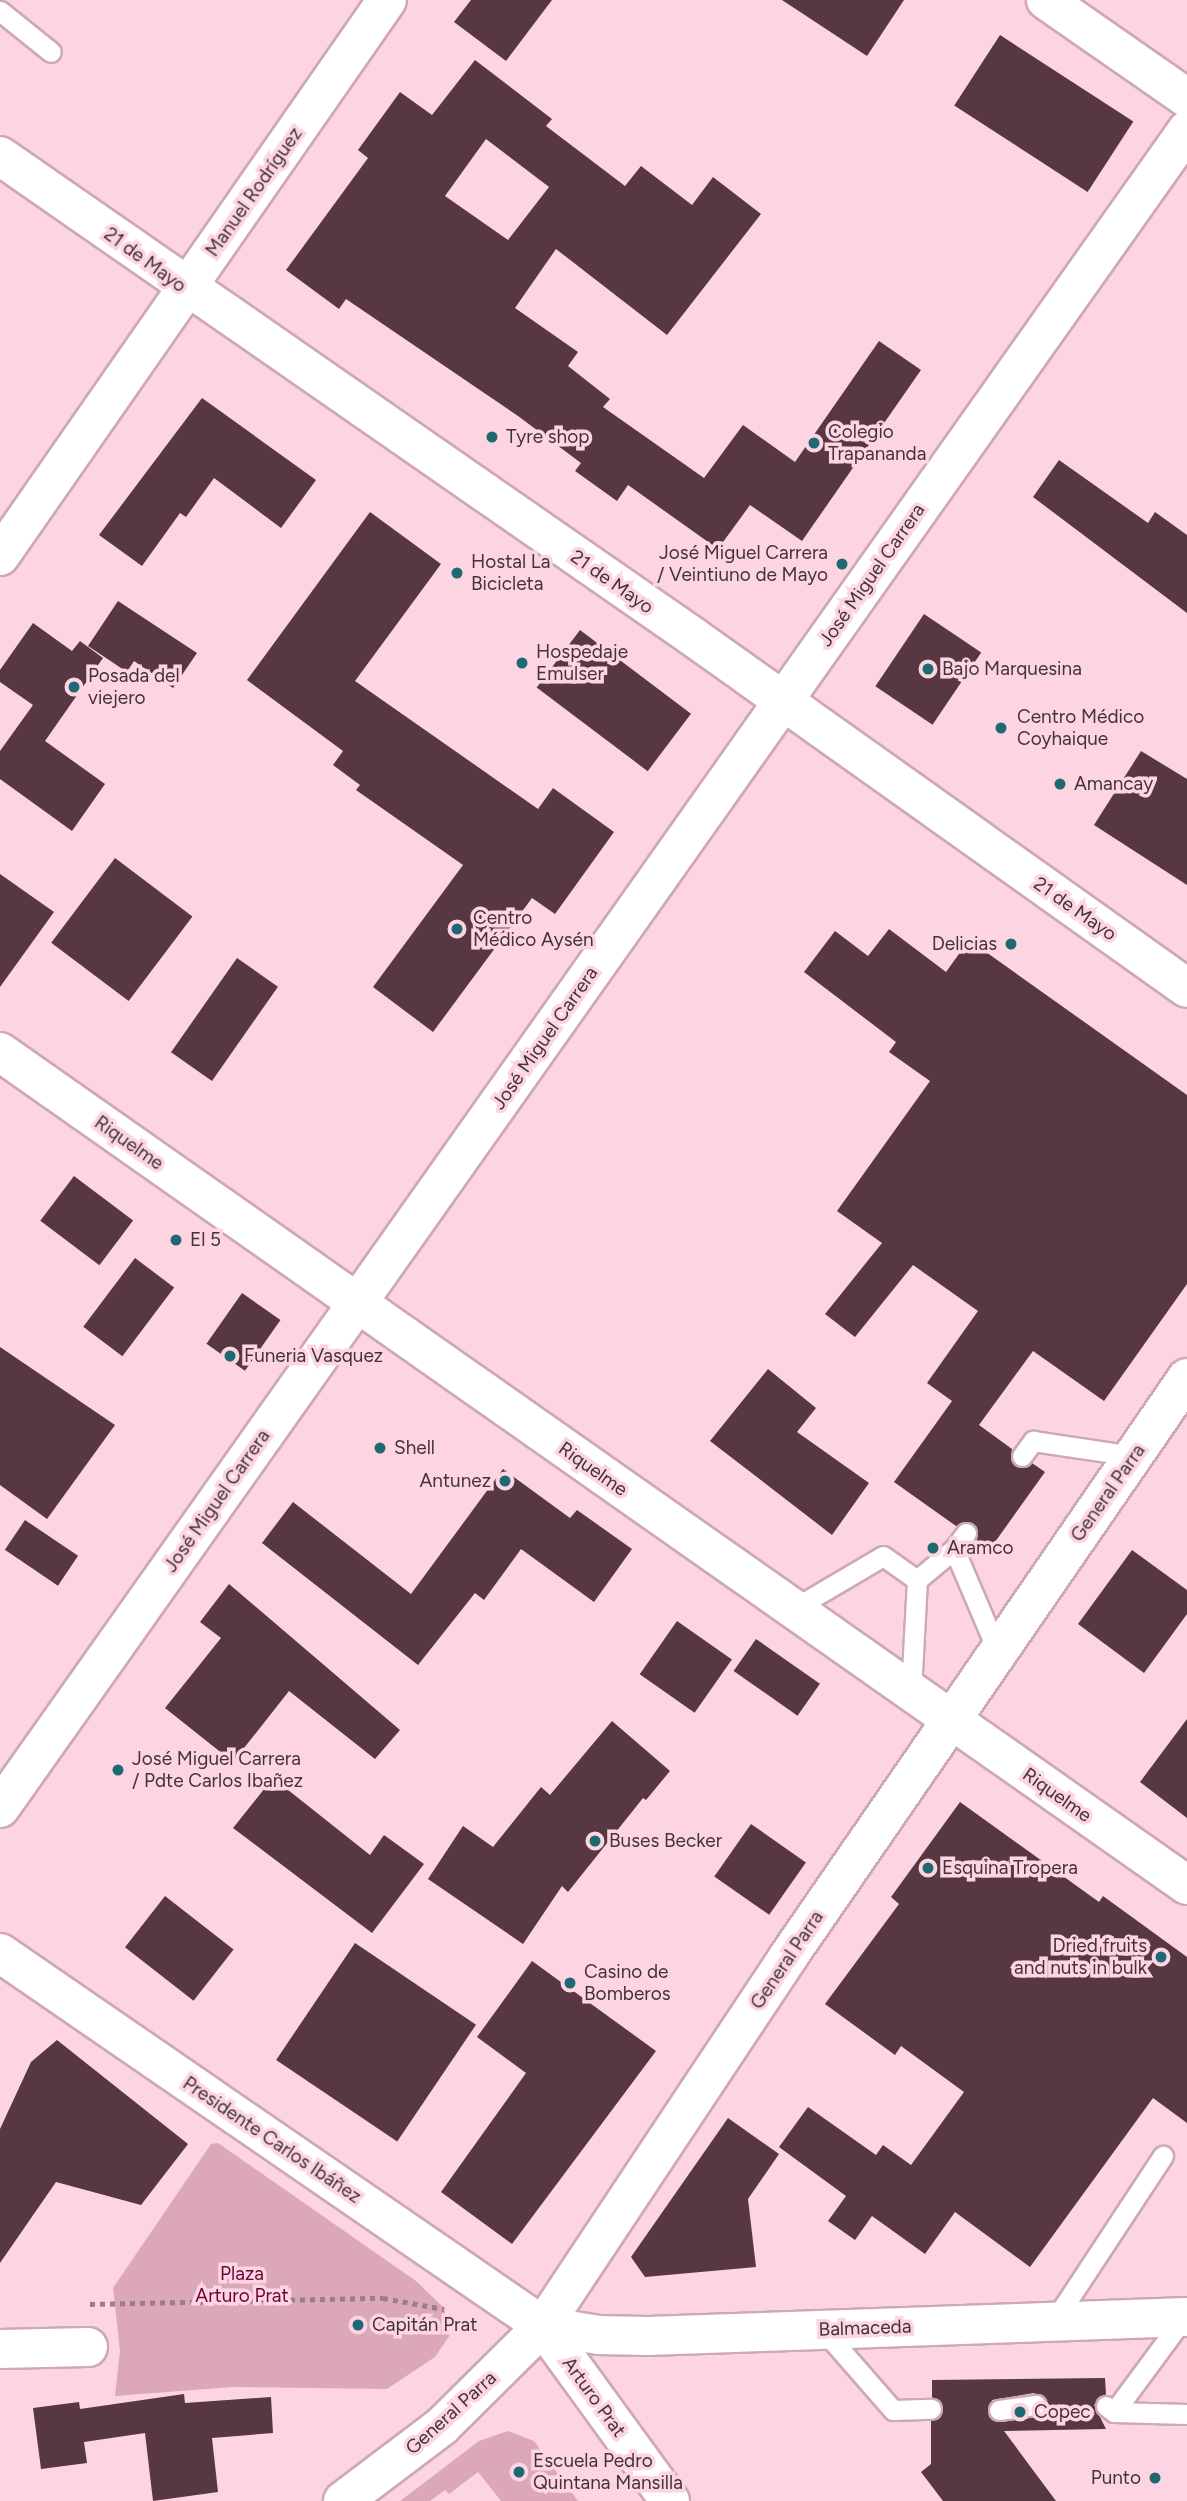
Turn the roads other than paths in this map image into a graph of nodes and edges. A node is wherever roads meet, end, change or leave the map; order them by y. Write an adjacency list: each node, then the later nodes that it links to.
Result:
1 (387, 0): 8 (street, Manuel Rodríguez)
2 (1046, 0): 5 (street)
3 (0, 12): 4 (lane)
4 (51, 52)
5 (1187, 98)
6 (1187, 130): 10 (street, José Miguel Carrera)
7 (0, 156): 8 (street, 21 de Mayo)
8 (186, 289): 9 (street, Manuel Rodríguez); 10 (street, 21 de Mayo)
9 (0, 555)
10 (783, 701): 11 (street, 21 de Mayo); 13 (street, José Miguel Carrera)
11 (1187, 988)
12 (0, 1052): 13 (street, Riquelme)
13 (356, 1304): 18 (street, Riquelme); 22 (street, José Miguel Carrera)
14 (1187, 1378): 16 (street, General Parra)
15 (1022, 1456): 16 (lane)
16 (1133, 1456): 19 (street, General Parra)
17 (917, 1580): 18 (lane); 19 (lane); 20 (lane)
18 (793, 1609): 20 (street, Riquelme)
19 (998, 1653): 21 (street, General Parra)
20 (911, 1692): 21 (street, Riquelme)
21 (951, 1721): 23 (street, Riquelme); 28 (street, General Parra)
22 (0, 1808)
23 (1187, 1885)
24 (0, 1953): 28 (street, Presidente Carlos Ibáñez)
25 (1163, 2156): 27 (lane)
26 (1186, 2317): 27 (street, Balmaceda); 35 (lane)
27 (1054, 2322): 29 (street, Balmaceda)
28 (543, 2326): 29 (street, Balmaceda); 36 (street, General Parra); 37 (street, Arturo Prat)
29 (824, 2330): 33 (lane)
30 (88, 2347): 31 (street)
31 (0, 2349)
32 (1036, 2405): 34 (lane)
33 (931, 2409)
34 (999, 2410)
35 (1187, 2414)
36 (343, 2501)
37 (670, 2501)

